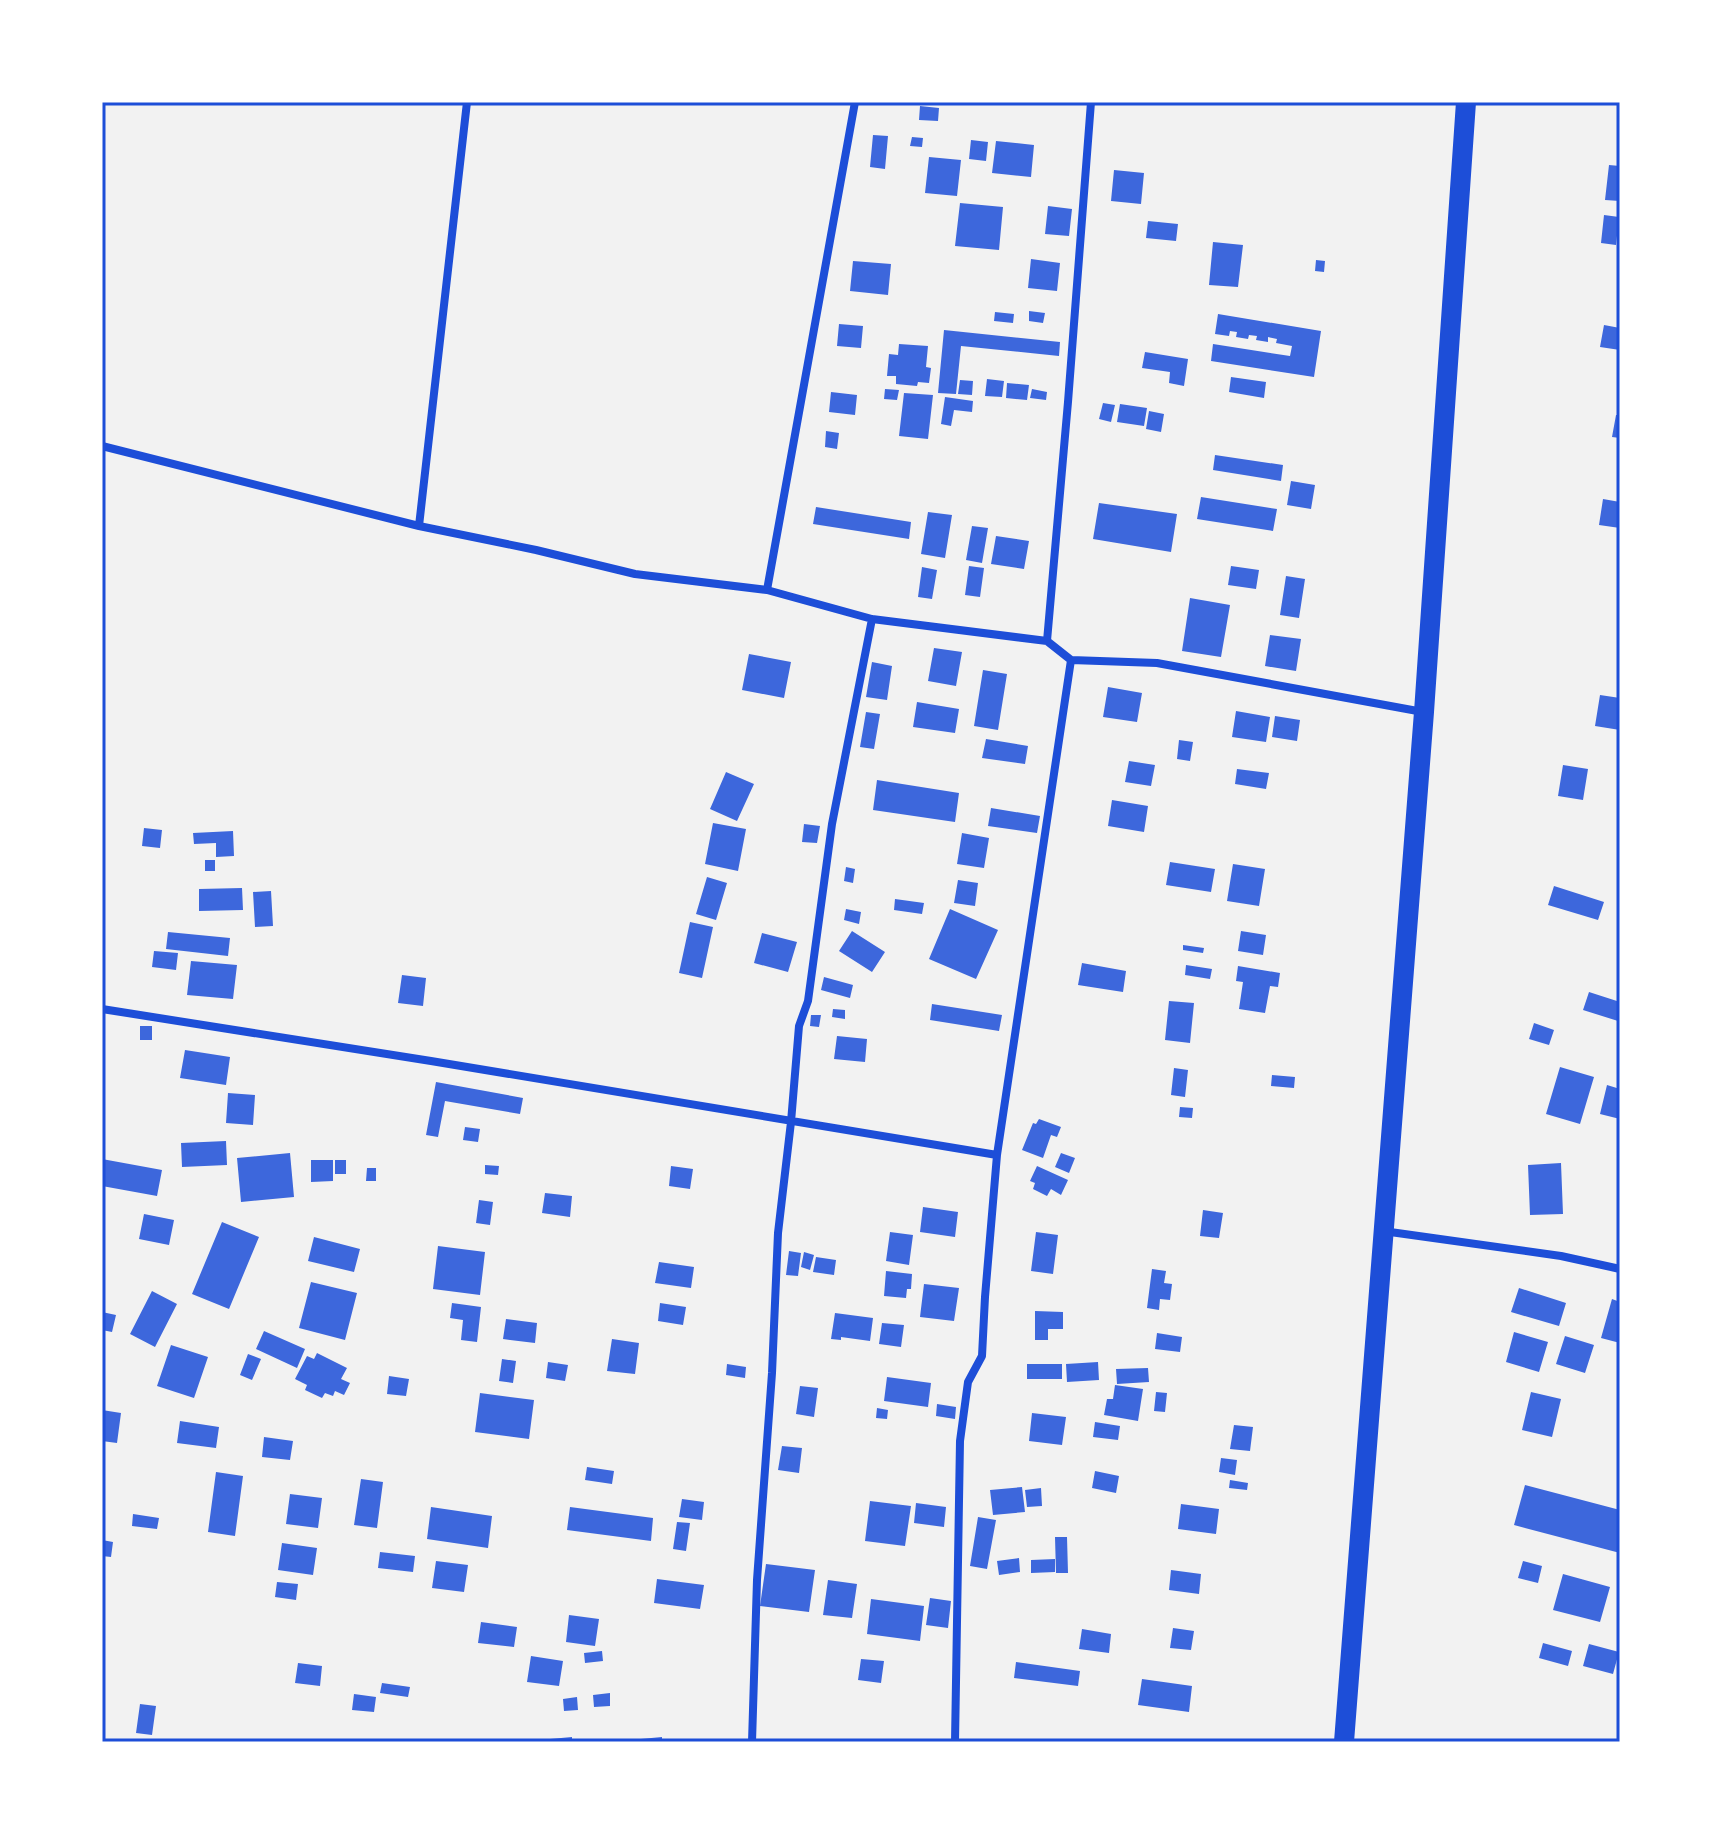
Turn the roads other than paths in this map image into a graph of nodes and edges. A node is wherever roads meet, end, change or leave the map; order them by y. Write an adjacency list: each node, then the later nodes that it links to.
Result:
1 (467, 102): 6 (street)
2 (855, 102): 7 (street)
3 (1091, 102): 9 (street)
4 (1466, 102): 11 (highway)
5 (102, 446): 6 (street)
6 (419, 526): 7 (street)
7 (767, 590): 8 (street)
8 (872, 619): 9 (street); 13 (street)
9 (1047, 641): 10 (street)
10 (1071, 660): 11 (street); 14 (street)
11 (1424, 712): 15 (highway)
12 (102, 1009): 13 (street)
13 (791, 1122): 14 (street); 17 (street)
14 (997, 1155): 18 (street)
15 (1382, 1231): 16 (street); 19 (highway)
16 (1620, 1269)
17 (752, 1742)
18 (955, 1742)
19 (1344, 1742)

